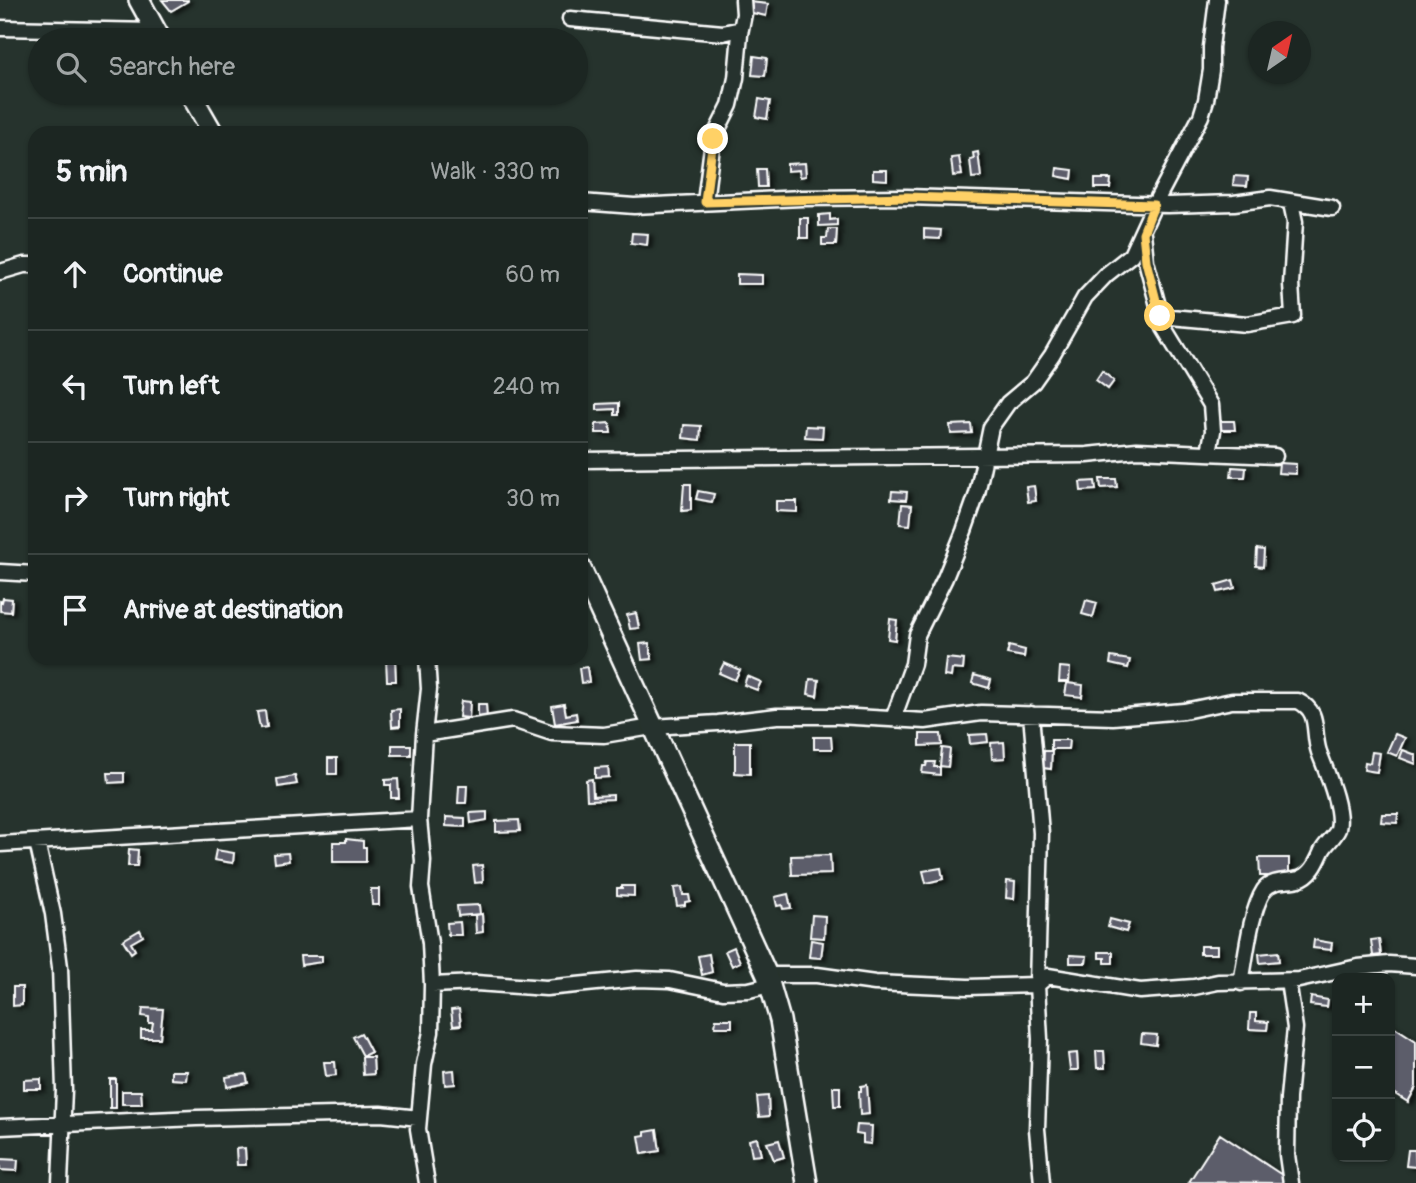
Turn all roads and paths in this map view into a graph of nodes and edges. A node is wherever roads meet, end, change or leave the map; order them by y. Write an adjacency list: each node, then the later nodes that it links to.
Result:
1 (139, 0): 6 (street)
2 (743, 0): 8 (street)
3 (1217, 0): 14 (street)
4 (570, 19): 8 (street)
5 (0, 28): 7 (street)
6 (155, 28)
7 (28, 29)
8 (740, 36): 11 (street)
9 (197, 105): 10 (street)
10 (209, 126)
11 (705, 202): 12 (street); 14 (street)
12 (588, 203)
13 (1291, 203): 14 (street); 15 (street); 21 (street)
14 (1154, 205): 16 (street)
15 (1332, 208)
16 (1143, 233): 17 (street); 18 (street)
17 (1132, 255): 18 (street); 23 (street)
18 (1146, 261): 21 (street)
19 (28, 265): 20 (street)
20 (0, 272)
21 (1160, 316): 22 (street)
22 (1209, 452): 23 (street); 24 (street)
23 (985, 455): 25 (street); 31 (street)
24 (1275, 456)
25 (588, 460)
26 (0, 572): 27 (street)
27 (28, 574)
28 (588, 585): 32 (street)
29 (427, 665): 33 (street)
30 (1031, 714): 31 (street); 40 (street); 42 (street)
31 (893, 719): 32 (street)
32 (652, 727): 33 (street); 38 (street)
33 (424, 734): 34 (street)
34 (419, 820): 35 (street); 41 (street)
35 (37, 842): 36 (street); 44 (street)
36 (0, 844)
37 (1416, 966): 39 (street)
38 (768, 980): 41 (street); 42 (street); 48 (street)
39 (1288, 981): 40 (street); 50 (street)
40 (1241, 983): 42 (street)
41 (432, 985): 43 (street)
42 (1037, 985): 49 (street)
43 (419, 1118): 44 (street); 47 (street)
44 (64, 1125): 45 (street); 46 (street)
45 (0, 1128)
46 (60, 1183)
47 (427, 1183)
48 (807, 1183)
49 (1042, 1183)
50 (1291, 1183)

